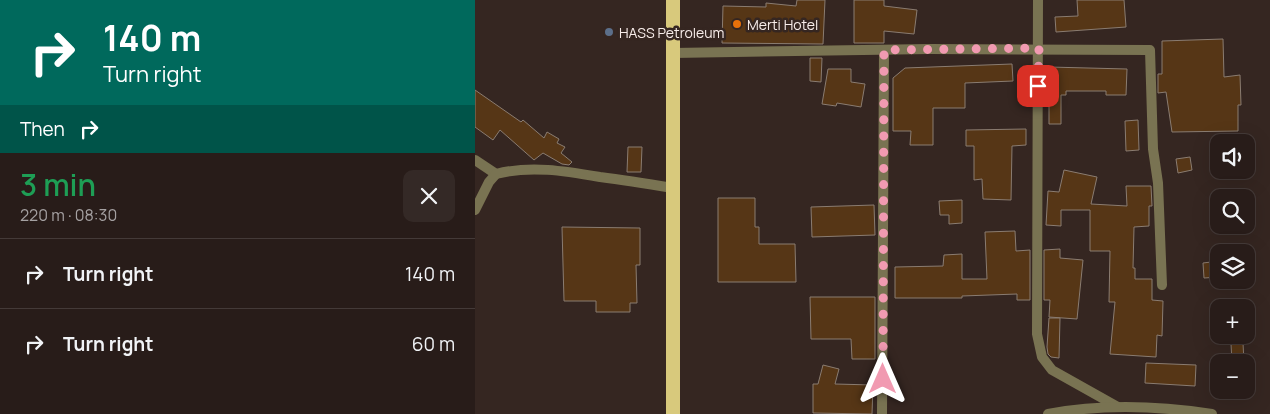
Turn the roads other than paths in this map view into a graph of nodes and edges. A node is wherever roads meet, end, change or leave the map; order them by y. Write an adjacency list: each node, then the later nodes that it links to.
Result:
1 (673, 0): 5 (highway)
2 (1038, 0): 3 (street)
3 (1039, 48): 4 (street); 10 (street); 11 (street)
4 (884, 50): 5 (street); 13 (street)
5 (673, 53): 8 (highway)
6 (475, 160): 7 (street)
7 (496, 174): 8 (street); 9 (street)
8 (673, 188): 12 (highway)
9 (475, 210)
10 (1162, 285)
11 (1118, 407): 14 (street); 15 (street)
12 (673, 414)
13 (883, 414)
14 (1048, 414)
15 (1212, 414)

